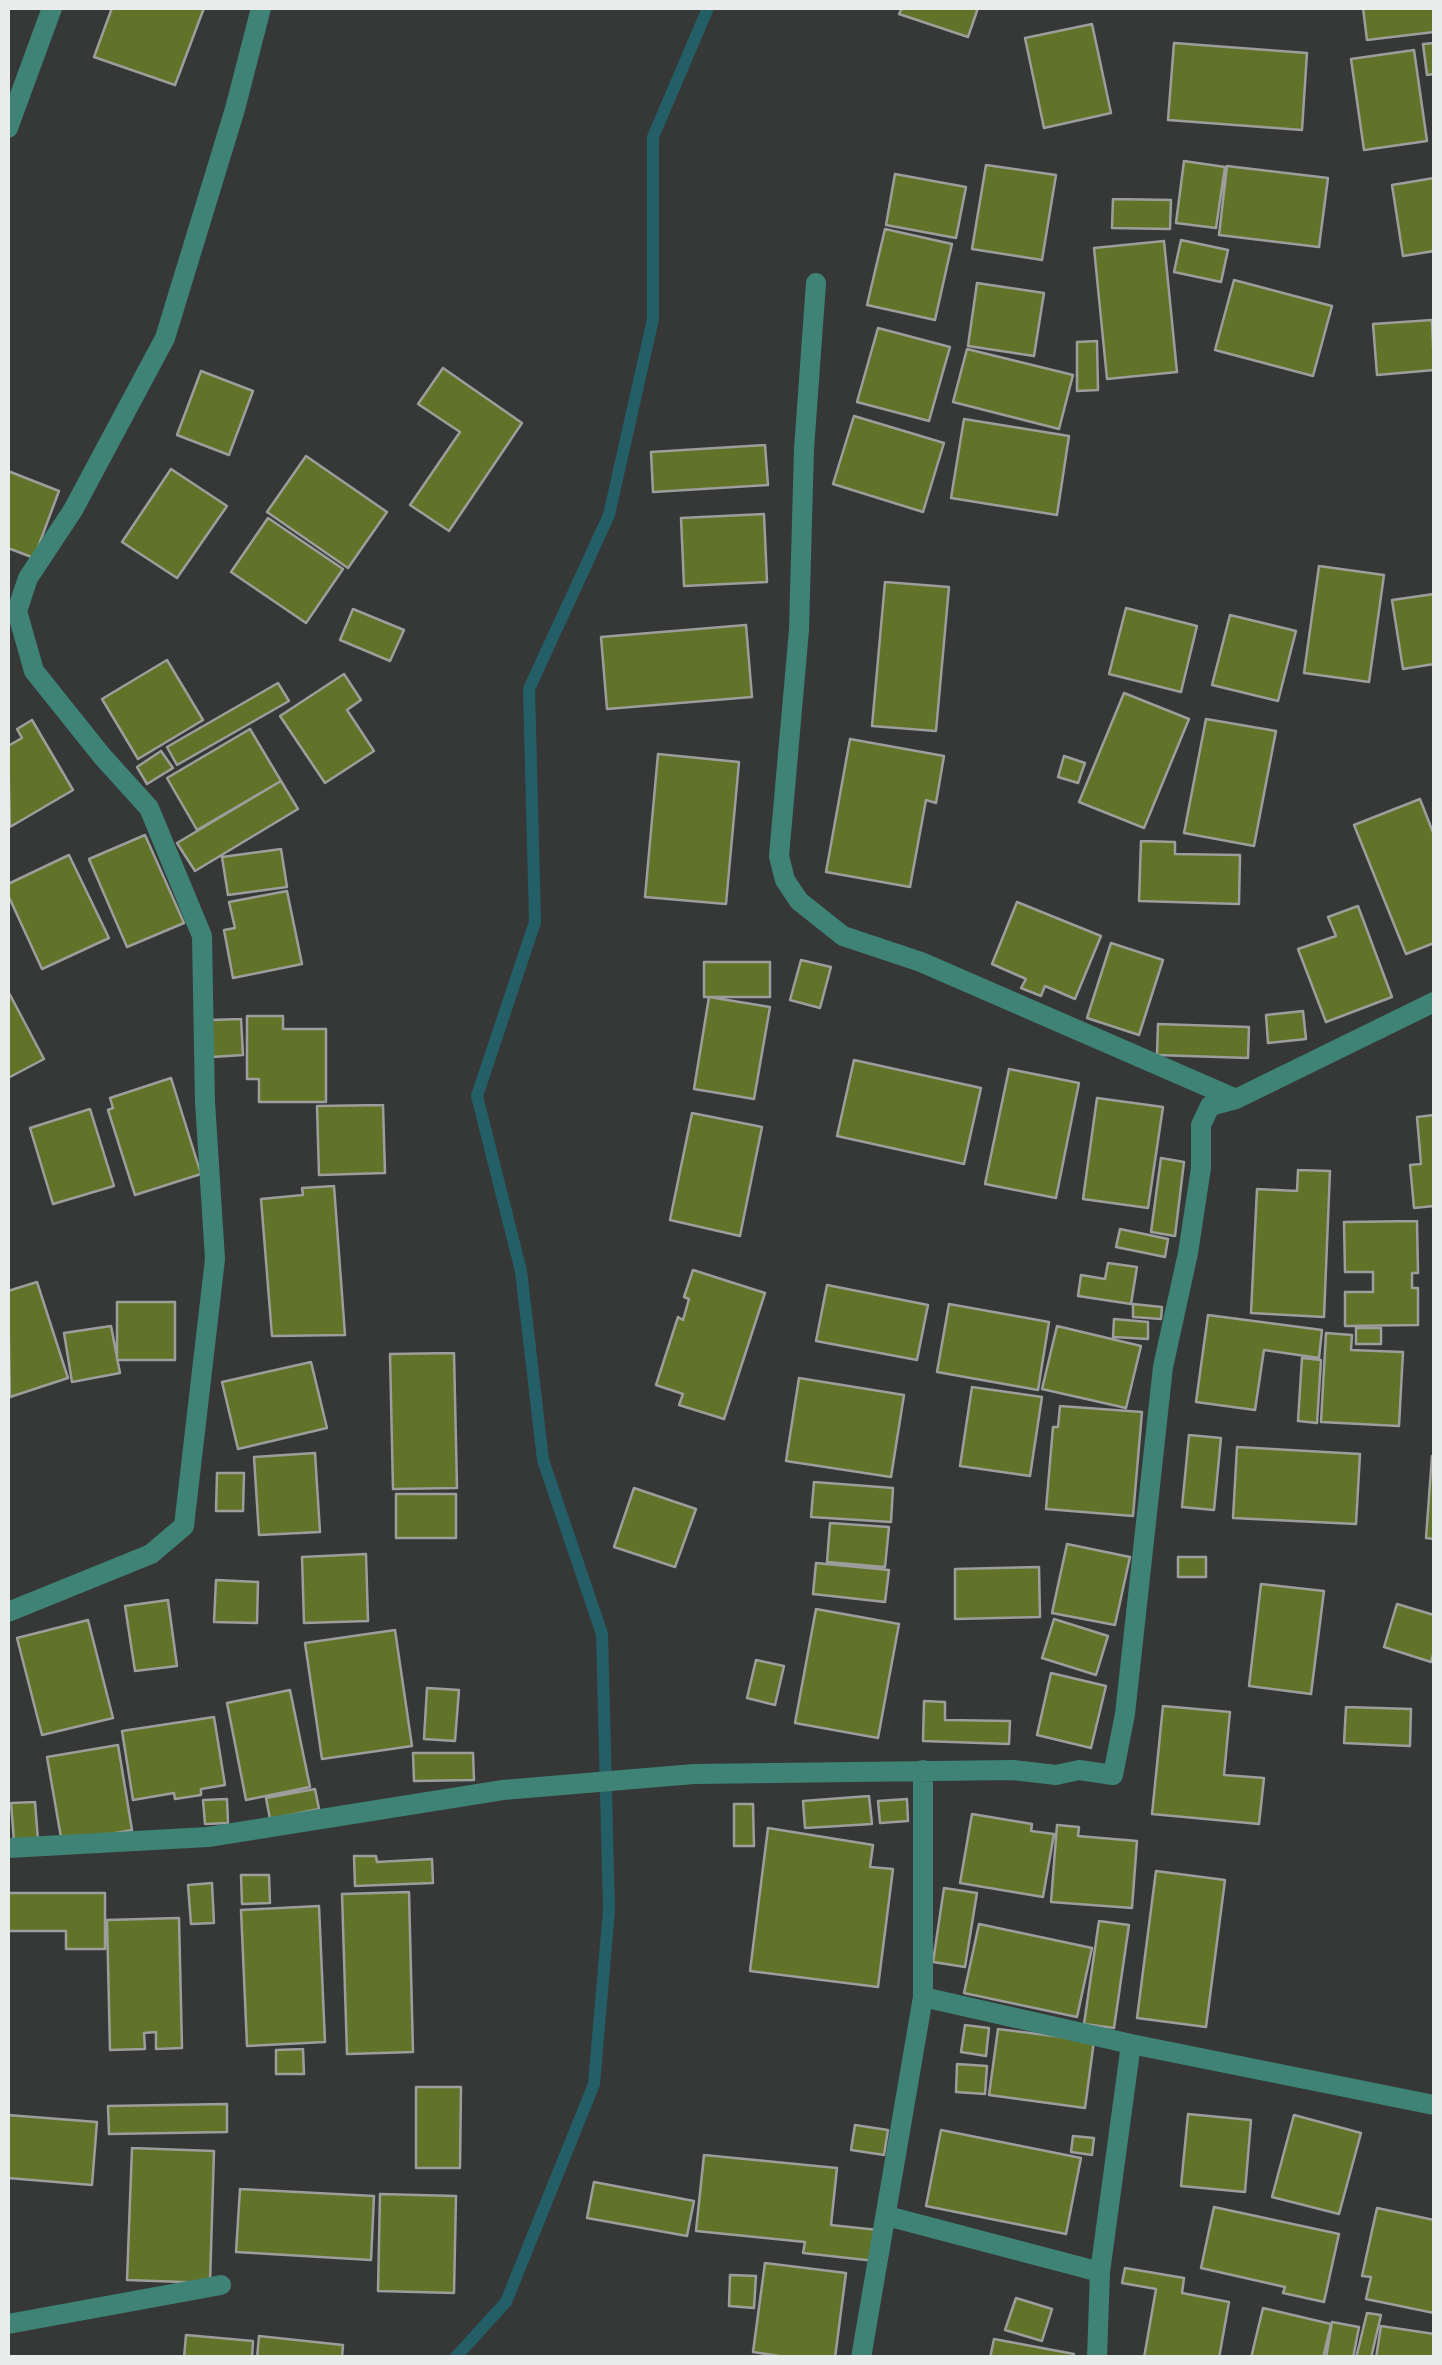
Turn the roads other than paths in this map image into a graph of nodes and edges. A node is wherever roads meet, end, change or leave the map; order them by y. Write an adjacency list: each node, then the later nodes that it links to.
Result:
1 (52, 8): 3 (street)
2 (261, 8): 7 (street)
3 (8, 128)
4 (816, 283): 6 (street)
5 (1434, 1002): 6 (street)
6 (1236, 1099): 8 (street)
7 (8, 1612)
8 (923, 1770): 9 (street); 10 (street)
9 (8, 1848)
10 (923, 1997): 11 (street); 13 (street)
11 (1131, 2044): 12 (street); 14 (street)
12 (1434, 2106)
13 (886, 2216): 14 (street); 17 (street)
14 (1100, 2272): 18 (street)
15 (221, 2285): 16 (street)
16 (8, 2324)
17 (861, 2358)
18 (1097, 2358)

